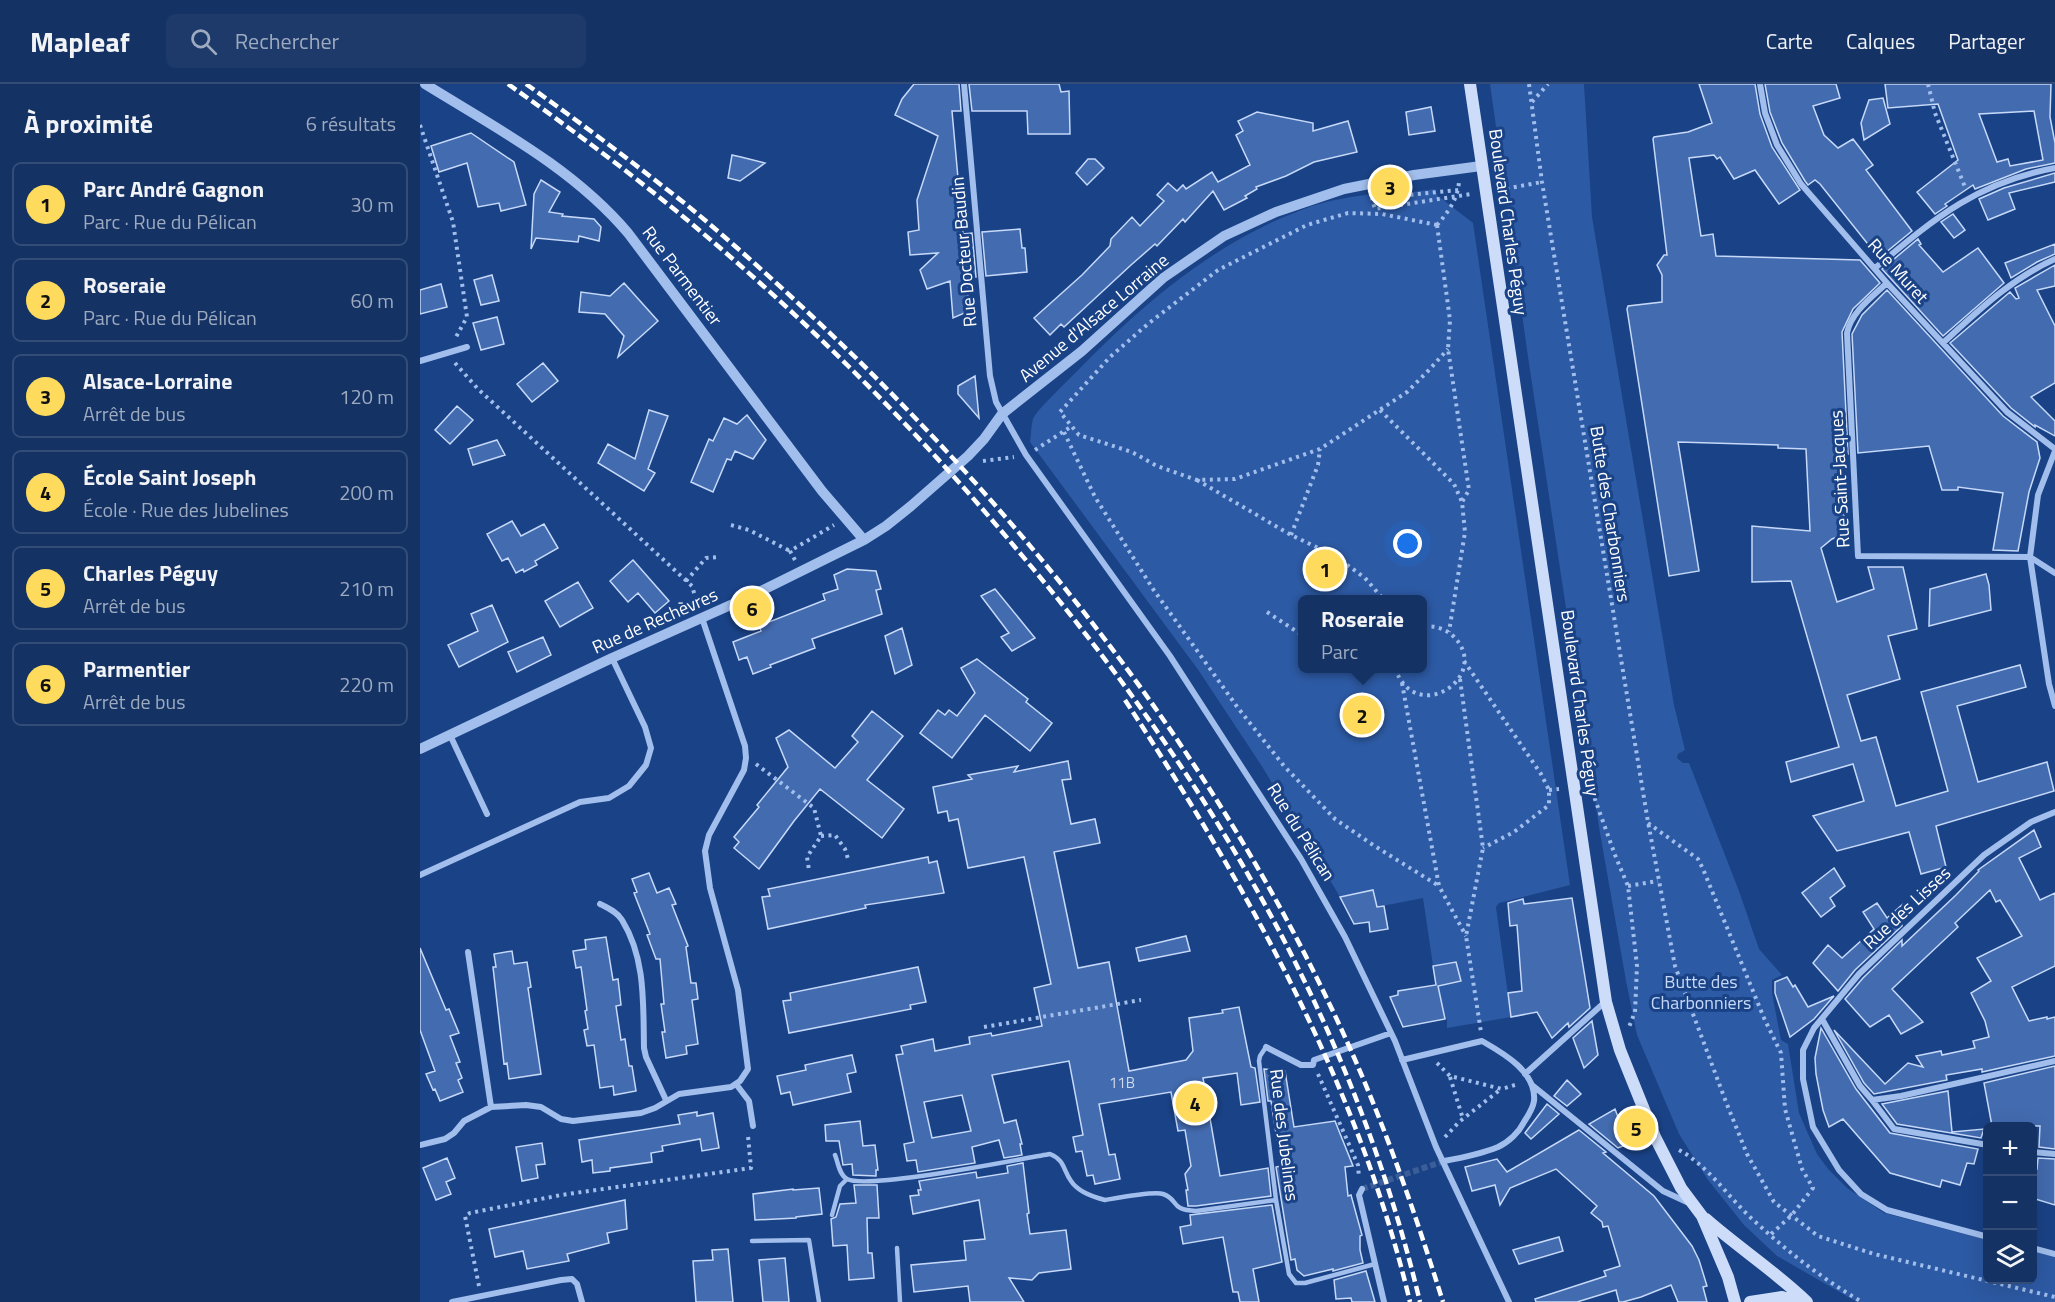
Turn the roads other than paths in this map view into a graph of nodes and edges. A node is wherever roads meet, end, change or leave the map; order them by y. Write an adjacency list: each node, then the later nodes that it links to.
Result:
1 (425, 84): 15 (street, Rue Parmentier)
2 (964, 84): 13 (street, Rue Docteur Baudin)
3 (1470, 84): 5 (main road, Boulevard Charles Péguy)
4 (1760, 84): 8 (street, Rue Muret)
5 (1481, 166): 13 (street, Avenue d'Alsace Lorraine); 28 (main road, Boulevard Charles Péguy)
6 (2055, 168): 8 (street)
7 (2055, 259): 10 (street)
8 (1875, 268): 9 (street, Rue Muret)
9 (1887, 283): 10 (street, Rue Muret); 16 (street, Rue Saint-Jacques)
10 (1944, 342): 14 (street, Rue Muret)
11 (467, 347): 12 (street)
12 (420, 361)
13 (1002, 414): 15 (street, Rue de Rechèvres); 30 (street, Rue du Pélican)
14 (2055, 450): 16 (street)
15 (864, 540): 18 (street, Rue de Rechèvres)
16 (2030, 557): 17 (street); 20 (street)
17 (2055, 573)
18 (702, 618): 19 (street, Rue de Rechèvres); 35 (street)
19 (612, 658): 21 (street, Rue de Rechèvres); 25 (street)
20 (2055, 706)
21 (450, 735): 22 (street, Rue de Rechèvres); 24 (street)
22 (420, 749)
23 (2055, 812): 29 (street, Rue des Lisses)
24 (487, 814)
25 (420, 874)
26 (600, 904): 37 (street)
27 (468, 952): 39 (street)
28 (1606, 1002): 34 (street); 50 (main road, Boulevard Charles Péguy)
29 (1822, 1019): 38 (street); 53 (street, Rue des Lisses)
30 (1391, 1033): 31 (street, Rue des Jubelines); 32 (street, Rue du Pélican)
31 (1266, 1047): 49 (lane, Rue des Jubelines)
32 (1402, 1060): 34 (street); 46 (street, Rue du Pélican)
33 (2055, 1060): 38 (street)
34 (1525, 1074): 36 (street)
35 (738, 1082): 37 (street); 40 (street)
36 (1531, 1083): 46 (street); 50 (street)
37 (666, 1100): 39 (street)
38 (1872, 1100): 42 (street)
39 (491, 1107): 41 (street)
40 (753, 1126)
41 (420, 1144)
42 (1983, 1144)
43 (2037, 1152): 44 (street)
44 (2055, 1154)
45 (835, 1155): 47 (lane)
46 (1444, 1161): 64 (street, Rue du Pélican)
47 (847, 1179): 49 (lane); 51 (lane)
48 (1361, 1191): 58 (street)
49 (1276, 1200): 58 (lane, Rue des Jubelines)
50 (1693, 1205): 52 (main road, Boulevard Charles Péguy)
51 (832, 1215)
52 (1702, 1216): 65 (main road, Boulevard Charles Péguy); 68 (main road)
53 (1983, 1236)
54 (752, 1241): 61 (lane)
55 (897, 1248): 62 (lane)
56 (2037, 1249): 57 (street)
57 (2055, 1254)
58 (1376, 1264): 63 (street)
59 (452, 1302): 60 (street)
60 (582, 1302)
61 (819, 1302)
62 (900, 1302)
63 (1384, 1302)
64 (1509, 1302)
65 (1735, 1302)
66 (1750, 1302): 67 (main road)
67 (1798, 1302)
68 (1807, 1302)

